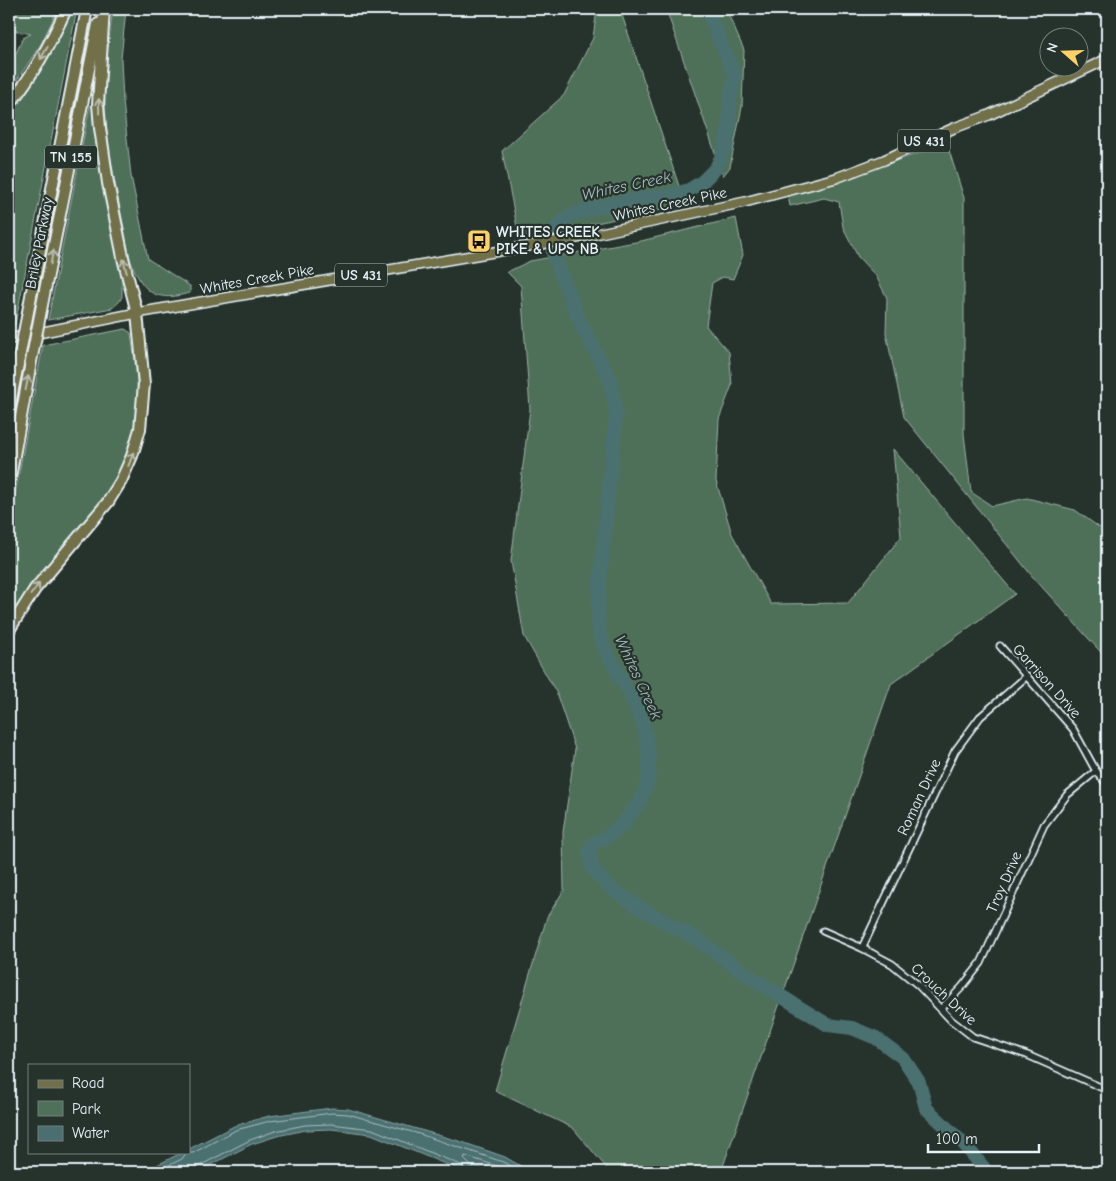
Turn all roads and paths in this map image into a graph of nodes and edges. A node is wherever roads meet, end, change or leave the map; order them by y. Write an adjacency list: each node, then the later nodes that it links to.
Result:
1 (66, 9): 5 (highway, one-way to 5)
2 (88, 9): 8 (highway, Briley Parkway / TN 155, bridge)
3 (102, 9): 6 (highway, one-way to 3); 9 (highway, Briley Parkway / TN 155, one-way to 3, bridge)
4 (1107, 59): 6 (main road, Whites Creek Pike / US 431)
5 (9, 105)
6 (137, 313): 7 (main road, Whites Creek Pike / US 431); 10 (highway, one-way to 6)
7 (9, 339)
8 (9, 409)
9 (9, 483)
10 (9, 630)
11 (1000, 646): 12 (street, Garrison Drive)
12 (1027, 676): 13 (street, Garrison Drive); 16 (street, Roman Drive)
13 (1096, 771): 14 (street, Garrison Drive); 17 (street, Troy Drive)
14 (1107, 784)
15 (823, 931): 16 (street, Crouch Drive)
16 (862, 948): 17 (street, Crouch Drive)
17 (941, 1009): 18 (street, Crouch Drive)
18 (1107, 1090)

